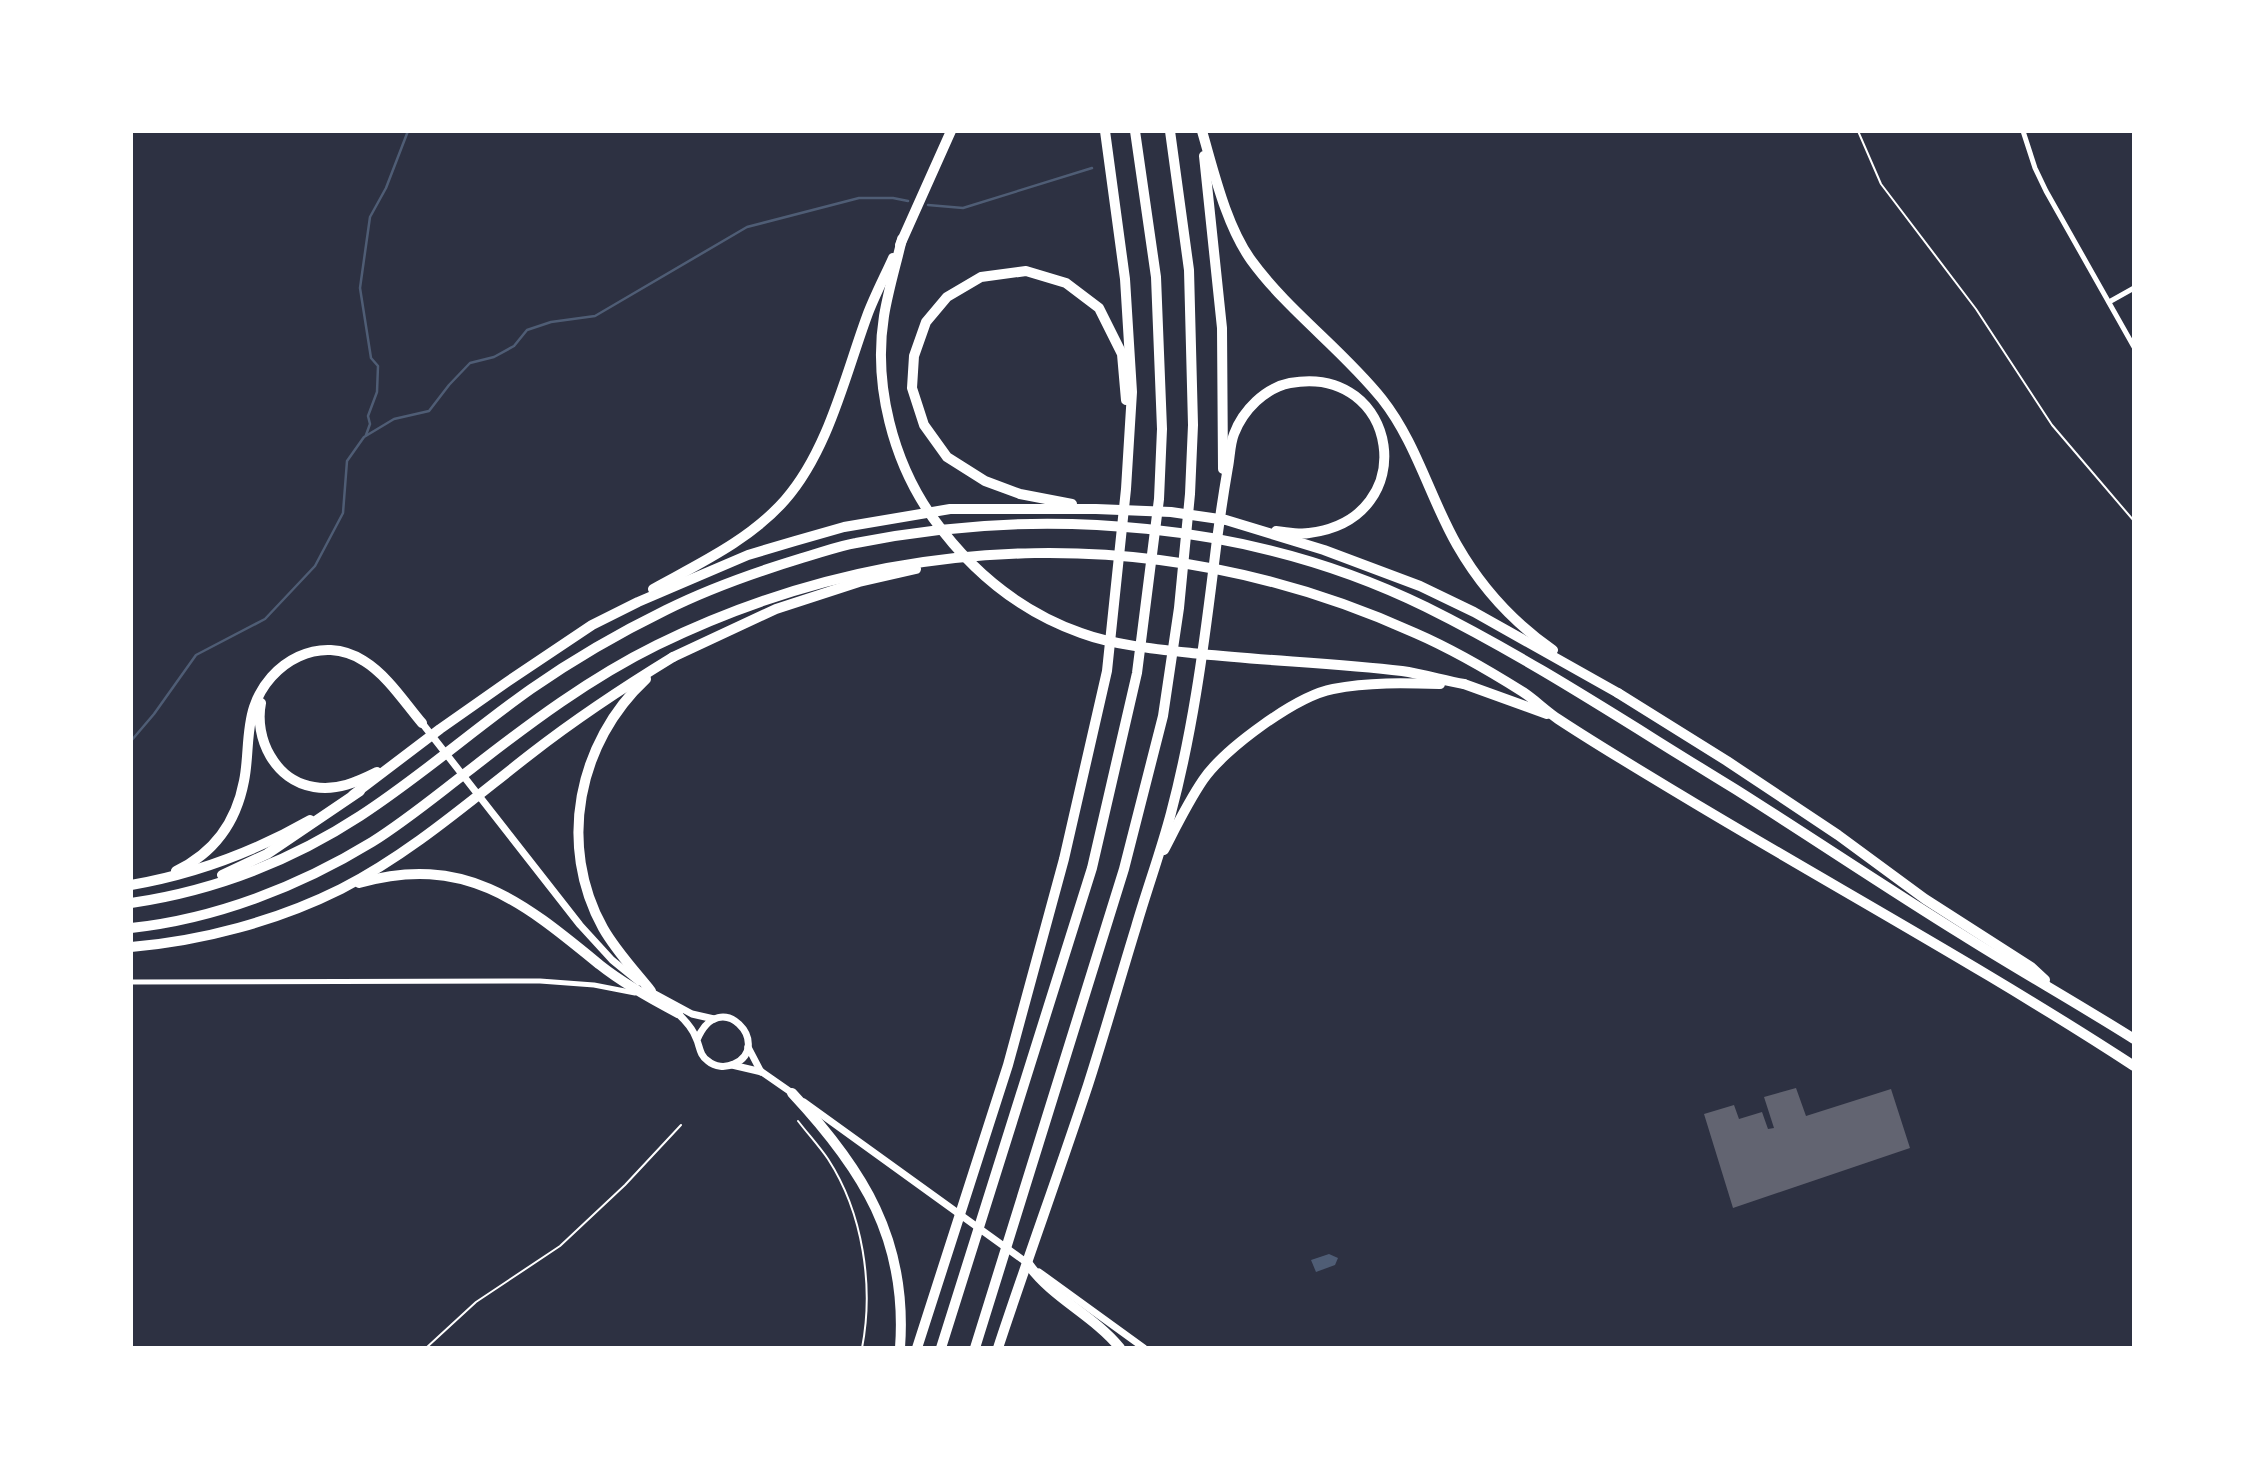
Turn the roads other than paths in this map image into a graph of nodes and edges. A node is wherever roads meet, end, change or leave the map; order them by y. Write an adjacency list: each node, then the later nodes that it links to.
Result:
1 (951, 131): 7 (highway)
2 (1105, 131): 11 (highway)
3 (1135, 131): 48 (highway)
4 (1170, 131): 49 (highway)
5 (1201, 131): 12 (highway); 20 (highway)
6 (2023, 131): 9 (street)
7 (902, 239): 16 (highway); 18 (highway)
8 (2134, 288): 9 (street)
9 (2109, 302): 10 (street)
10 (2134, 346)
11 (1128, 431): 13 (highway); 47 (highway)
12 (1223, 497): 14 (highway); 25 (highway)
13 (1096, 509): 14 (highway); 16 (highway)
14 (1262, 530): 20 (highway)
15 (998, 553): 17 (highway); 21 (highway); 31 (highway)
16 (592, 625): 23 (highway)
17 (673, 657): 28 (highway); 35 (highway)
18 (1464, 684): 21 (highway); 25 (highway)
19 (265, 685): 22 (highway); 23 (highway); 26 (highway)
20 (1618, 692): 34 (highway)
21 (1552, 716): 42 (highway)
22 (422, 723): 35 (street)
23 (395, 764): 24 (highway)
24 (360, 791): 26 (highway); 29 (highway)
25 (1152, 873): 50 (highway)
26 (150, 882): 27 (highway)
27 (131, 885)
28 (341, 888): 32 (highway); 35 (highway)
29 (179, 894): 30 (highway); 34 (highway)
30 (131, 903)
31 (131, 928)
32 (131, 947)
33 (131, 982): 35 (street)
34 (2053, 989): 38 (highway)
35 (652, 994): 36 (highway); 37 (street)
36 (678, 1013): 39 (street)
37 (714, 1019): 39 (street); 40 (street)
38 (2134, 1039)
39 (697, 1040): 41 (street)
40 (748, 1047): 41 (street); 43 (street)
41 (732, 1065): 43 (street)
42 (2134, 1066)
43 (762, 1072): 44 (street)
44 (792, 1093): 45 (street); 46 (highway)
45 (1028, 1264): 51 (highway); 52 (street)
46 (900, 1348)
47 (917, 1348)
48 (941, 1348)
49 (975, 1348)
50 (998, 1348)
51 (1119, 1348)
52 (1144, 1348)

